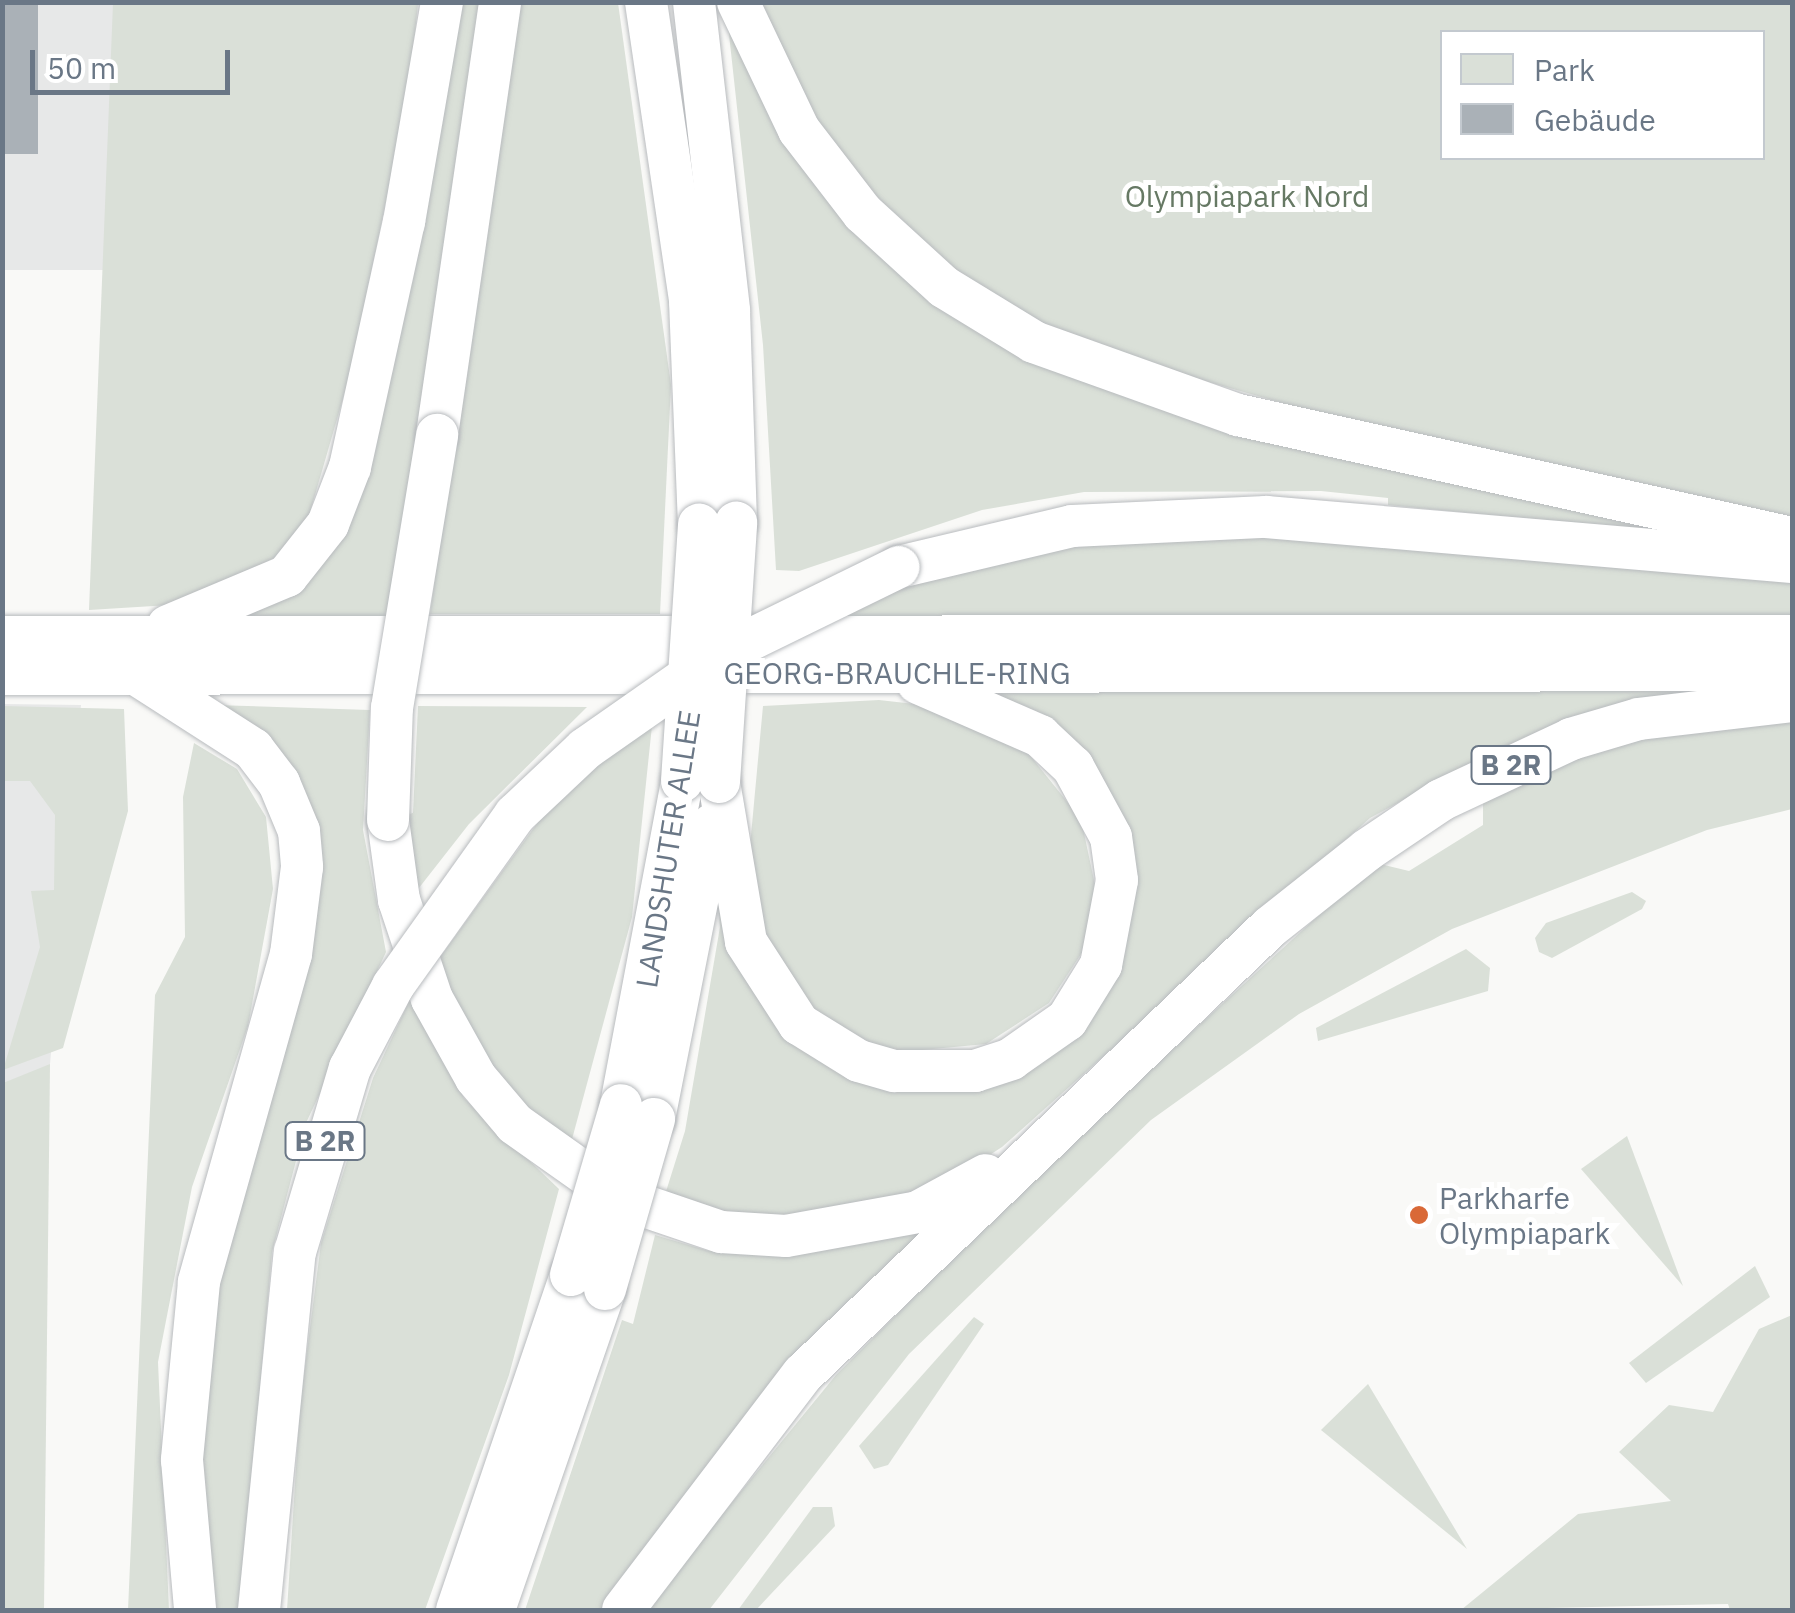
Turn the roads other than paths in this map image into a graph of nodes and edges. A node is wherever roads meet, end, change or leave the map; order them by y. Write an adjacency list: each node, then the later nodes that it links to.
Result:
1 (442, 2): 11 (highway)
2 (500, 2): 17 (highway, bridge)
3 (646, 2): 6 (highway, LANDSHUTER ALLEE)
4 (694, 2): 6 (highway, LANDSHUTER ALLEE)
5 (738, 2): 7 (highway)
6 (718, 524): 16 (highway, LANDSHUTER ALLEE, bridge)
7 (1792, 538)
8 (1792, 562): 20 (highway, B 2R, bridge)
9 (1792, 636): 11 (highway, GEORG-BRAUCHLE-RING)
10 (2, 637): 11 (highway, GEORG-BRAUCHLE-RING)
11 (133, 655): 13 (highway, GEORG-BRAUCHLE-RING); 14 (highway, GEORG-BRAUCHLE-RING); 19 (highway)
12 (1792, 670): 13 (highway, GEORG-BRAUCHLE-RING)
13 (893, 673): 16 (highway)
14 (2, 674)
15 (1792, 701): 17 (highway, B 2R)
16 (700, 782): 18 (highway, LANDSHUTER ALLEE, bridge)
17 (1034, 1149): 23 (highway, B 2R)
18 (588, 1282): 21 (highway, LANDSHUTER ALLEE); 22 (highway, LANDSHUTER ALLEE)
19 (195, 1610)
20 (259, 1610)
21 (457, 1610)
22 (494, 1610)
23 (624, 1610)

